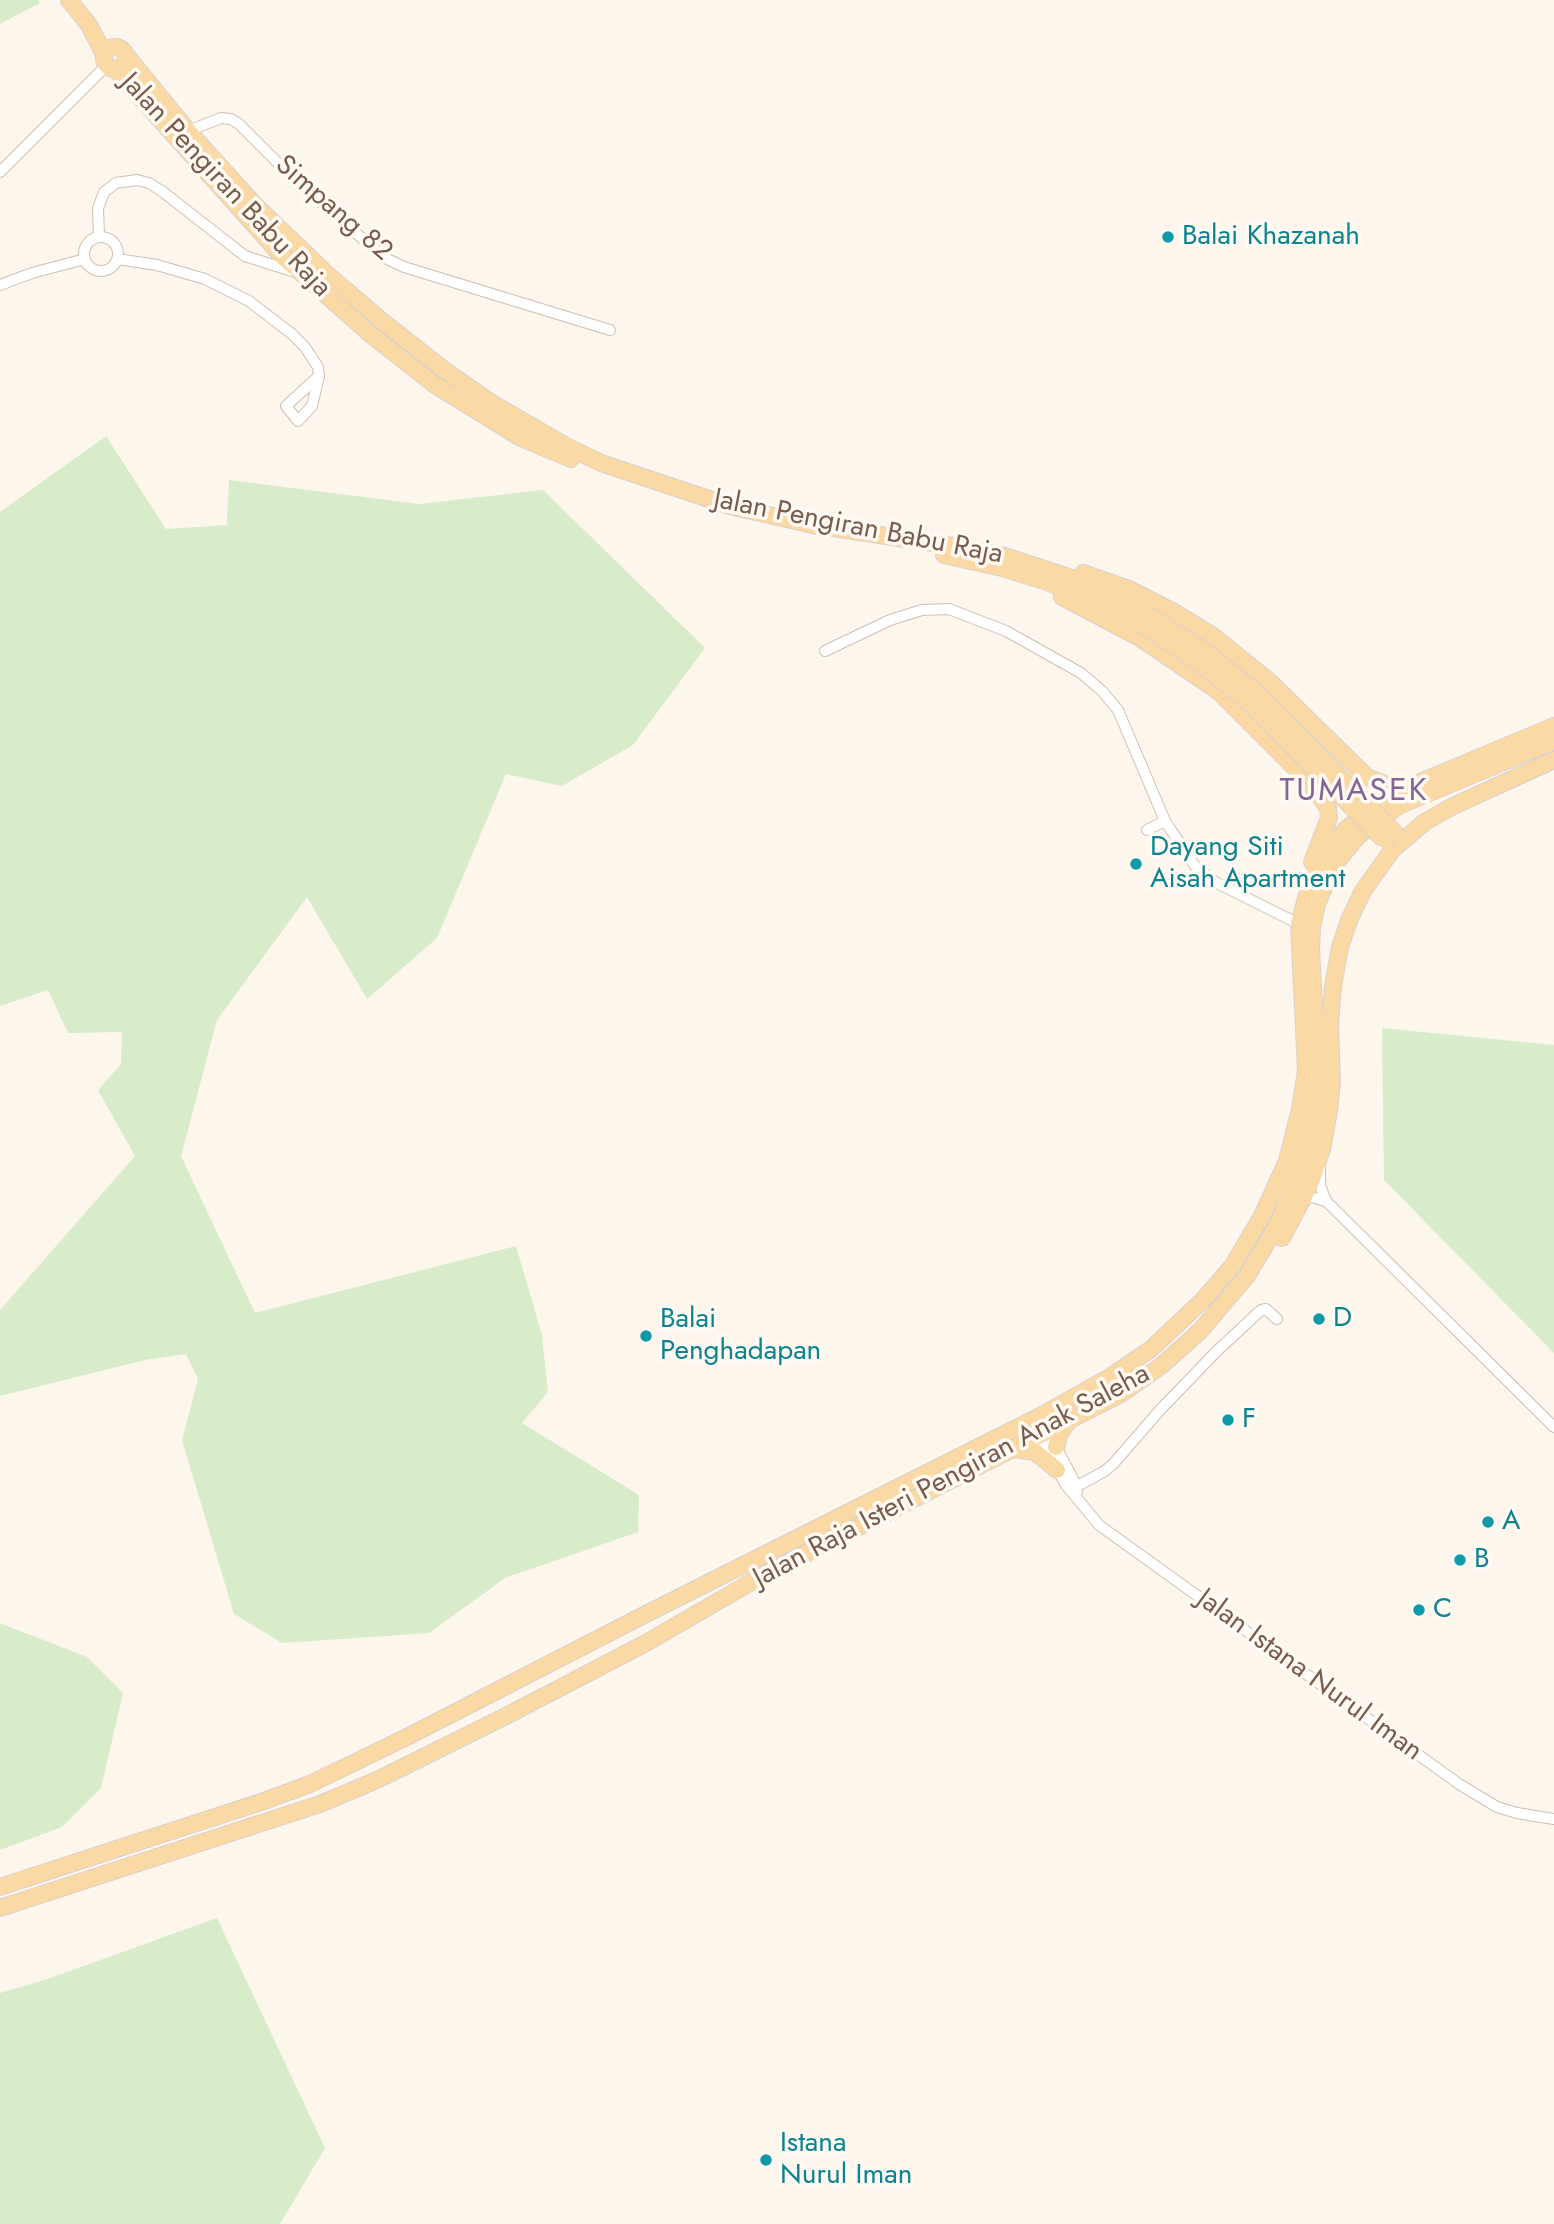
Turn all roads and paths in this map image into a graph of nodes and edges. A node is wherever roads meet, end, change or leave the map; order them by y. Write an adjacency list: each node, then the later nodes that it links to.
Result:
1 (69, 0): 2 (main road, Jalan Pengiran Babu Raja)
2 (113, 58): 3 (main road, Jalan Pengiran Babu Raja); 4 (street); 5 (main road, Jalan Pengiran Babu Raja)
3 (188, 131): 12 (street, Simpang 82); 14 (main road, Jalan Pengiran Babu Raja)
4 (0, 172)
5 (261, 233): 9 (street); 10 (main road, Jalan Pengiran Babu Raja)
6 (99, 237): 7 (street); 8 (street); 9 (street)
7 (85, 259): 8 (street); 11 (street)
8 (117, 259): 13 (street)
9 (260, 262): 10 (street)
10 (310, 282): 14 (main road, Jalan Pengiran Babu Raja)
11 (0, 285)
12 (610, 330)
13 (318, 376)
14 (1004, 562): 18 (main road); 20 (main road); 24 (main road, Jalan Pengiran Babu Raja, bridge)
15 (825, 650): 22 (street)
16 (1554, 726): 21 (main road, Jalan Raja Isteri Pengiran Anak Saleha)
17 (1554, 741): 30 (main road, Jalan Raja Isteri Pengiran Anak Saleha)
18 (1345, 758): 20 (main road); 21 (main road)
19 (1554, 760): 24 (main road)
20 (1310, 782): 25 (main road)
21 (1410, 785): 25 (main road, Jalan Raja Isteri Pengiran Anak Saleha)
22 (1165, 821): 23 (street); 26 (street)
23 (1147, 830)
24 (1397, 845): 27 (main road)
25 (1307, 895): 26 (main road, Jalan Raja Isteri Pengiran Anak Saleha)
26 (1299, 924): 32 (main road, Jalan Raja Isteri Pengiran Anak Saleha)
27 (1321, 1151): 28 (main road); 29 (street)
28 (1302, 1200): 29 (street); 30 (main road)
29 (1326, 1201): 34 (street)
30 (1247, 1276): 33 (main road, Jalan Raja Isteri Pengiran Anak Saleha)
31 (1277, 1319): 39 (street)
32 (1035, 1419): 35 (street, Jalan Istana Nurul Iman); 41 (main road, Jalan Raja Isteri Pengiran Anak Saleha)
33 (1068, 1422): 35 (main road, Jalan Raja Isteri Pengiran Anak Saleha); 36 (main road)
34 (1554, 1427)
35 (1044, 1434): 36 (street, Jalan Istana Nurul Iman); 37 (main road, Jalan Raja Isteri Pengiran Anak Saleha); 38 (street, Jalan Istana Nurul Iman)
36 (1056, 1447): 39 (street, Jalan Istana Nurul Iman)
37 (1014, 1450): 38 (main road); 42 (main road, Jalan Raja Isteri Pengiran Anak Saleha)
38 (1057, 1470): 39 (street, Jalan Istana Nurul Iman)
39 (1073, 1488): 40 (street, Jalan Istana Nurul Iman)
40 (1554, 1819)
41 (0, 1887)
42 (0, 1908)

